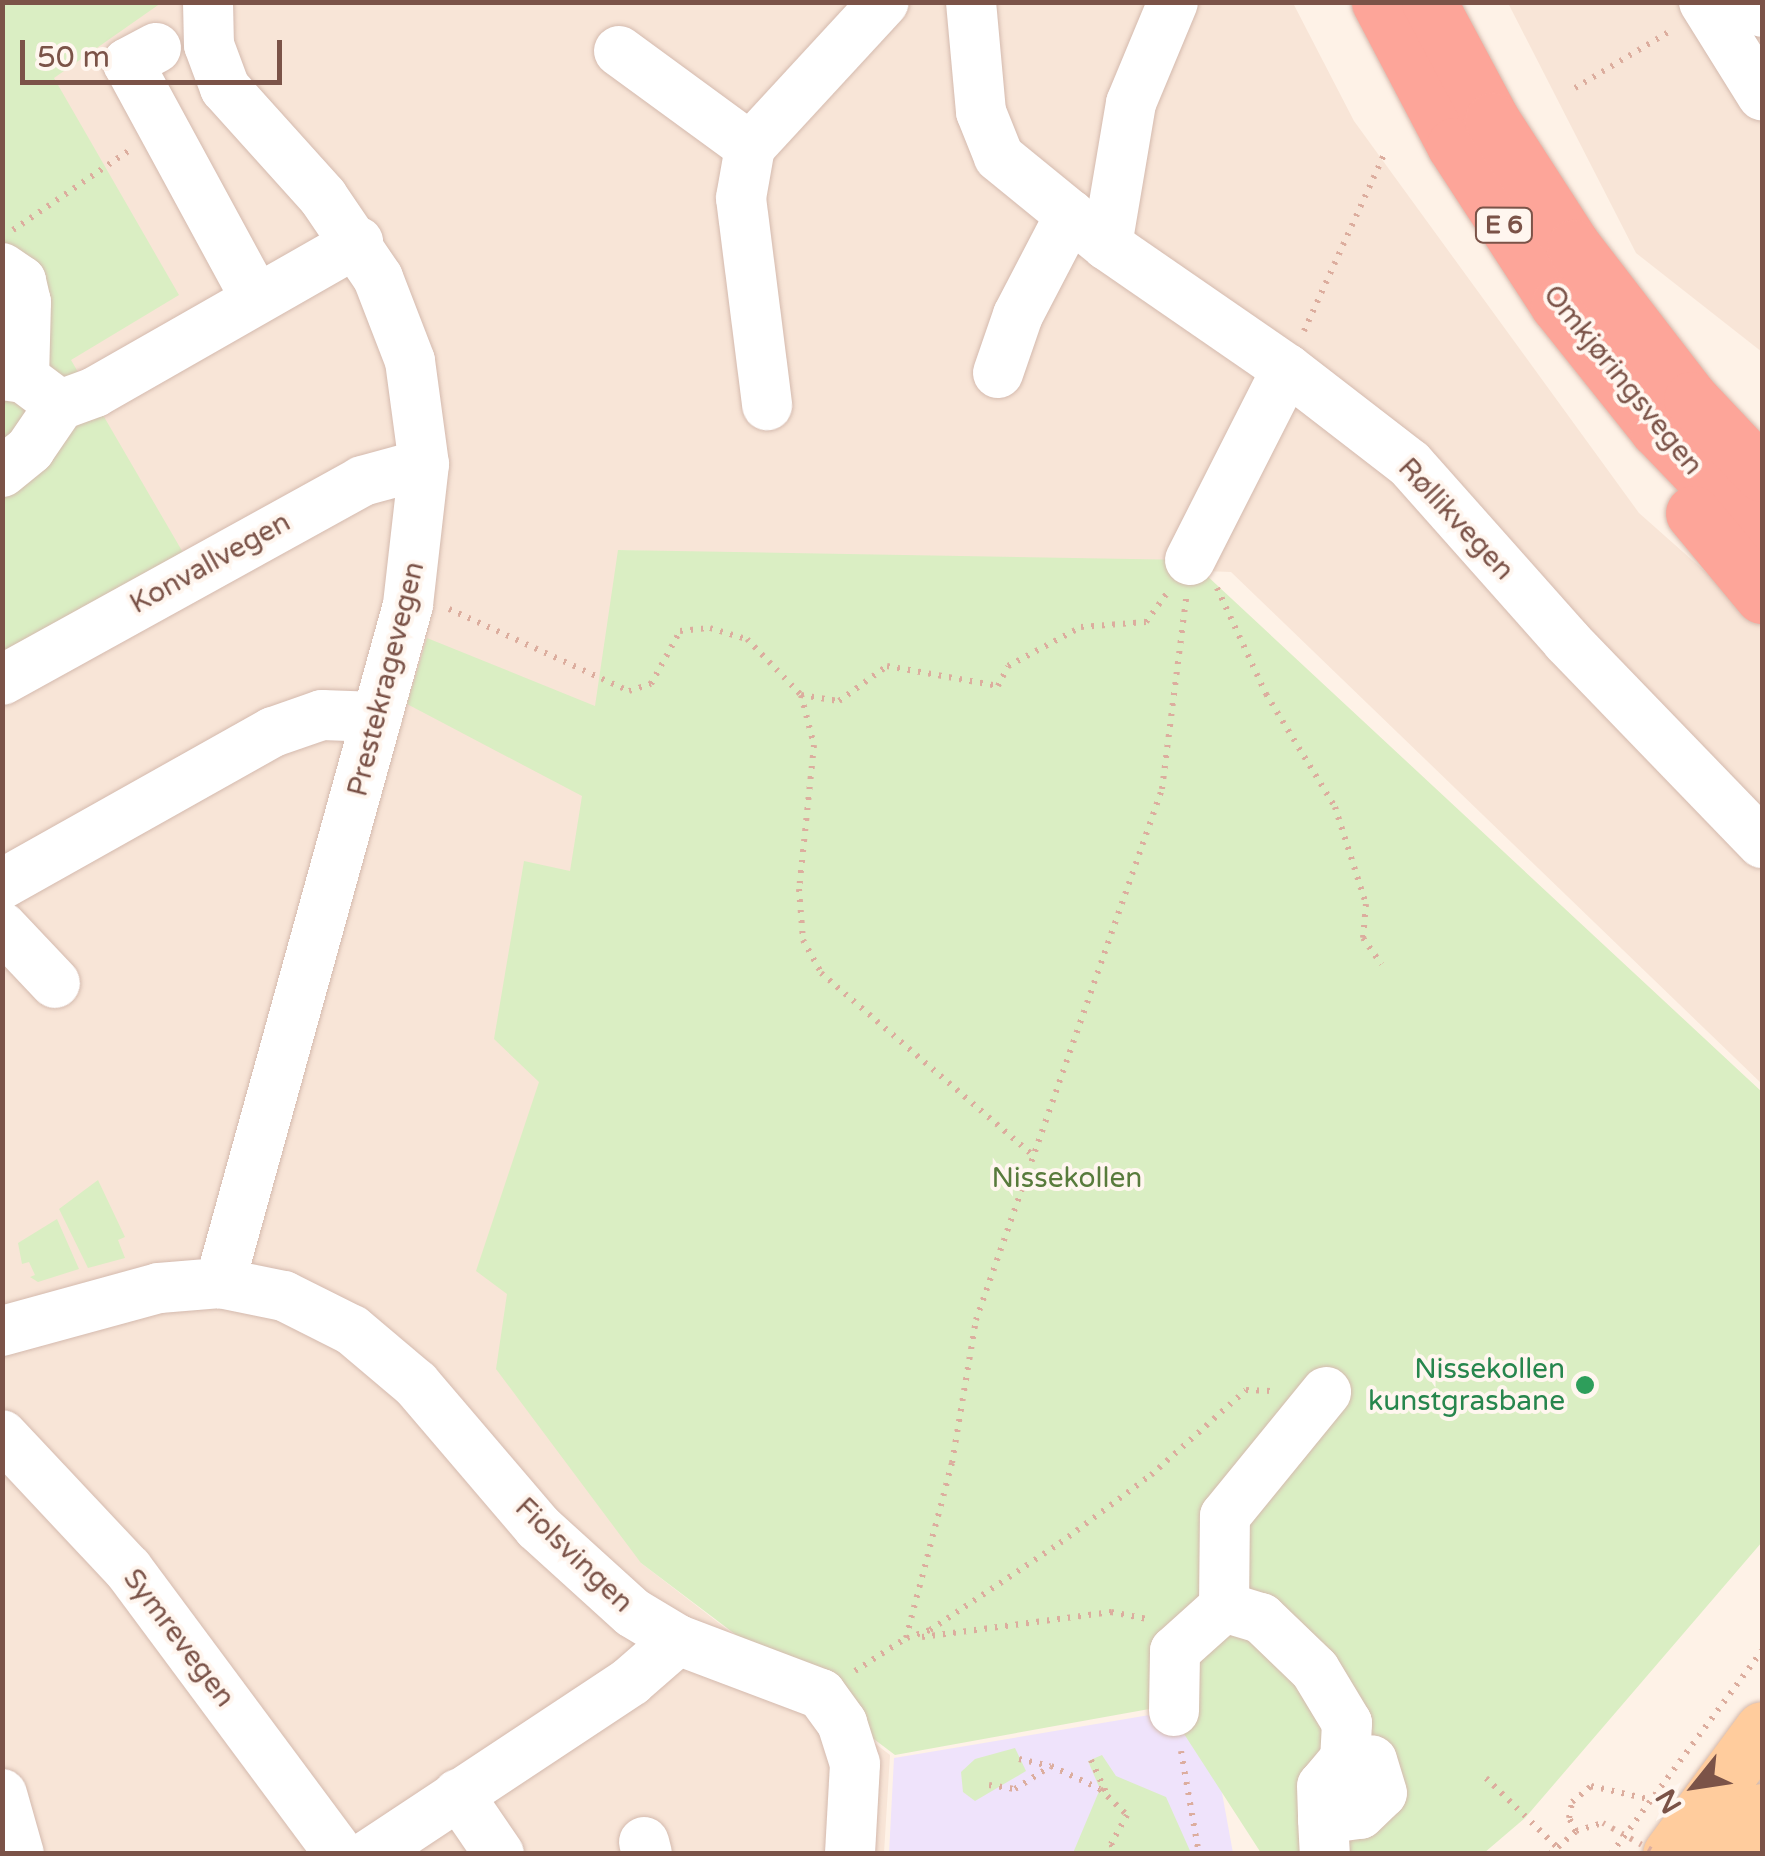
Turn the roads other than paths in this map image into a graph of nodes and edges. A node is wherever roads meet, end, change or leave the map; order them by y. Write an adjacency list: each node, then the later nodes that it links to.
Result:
1 (208, 2): 15 (street, Prestekragevegen)
2 (884, 2): 13 (street)
3 (971, 2): 14 (street, Røllikvegen)
4 (1172, 2): 14 (street)
5 (1378, 2): 22 (highway, Omkjøringsvegen / E 6)
6 (1429, 2): 22 (highway, Omkjøringsvegen / E 6)
7 (1756, 2): 9 (street)
8 (1706, 6): 12 (street)
9 (1762, 12)
10 (156, 48): 17 (street)
11 (619, 51): 13 (street)
12 (1762, 94)
13 (750, 147): 21 (street)
14 (1088, 230): 18 (street, Røllikvegen); 19 (street)
15 (358, 242): 17 (street); 24 (street, Prestekragevegen)
16 (2, 268): 20 (street)
17 (255, 297): 20 (street)
18 (1287, 369): 28 (street); 32 (street, Røllikvegen)
19 (998, 373)
20 (29, 386): 25 (street)
21 (767, 405)
22 (1674, 414): 23 (highway); 26 (highway, Omkjøringsvegen / E 6); 27 (highway, Omkjøringsvegen / E 6); 29 (highway, E 6)
23 (1762, 426)
24 (424, 464): 30 (street, Konvallvegen); 31 (street, Prestekragevegen)
25 (2, 472)
26 (1762, 474)
27 (1762, 538)
28 (1190, 560)
29 (1762, 596)
30 (2, 680)
31 (377, 718): 33 (street); 36 (street, Prestekragevegen)
32 (1762, 844)
33 (2, 884)
34 (2, 927): 35 (street)
35 (56, 983)
36 (220, 1283): 37 (street, Fiolsvingen); 41 (street, Fiolsvingen)
37 (2, 1331)
38 (1326, 1392): 40 (street)
39 (2, 1435): 49 (street, Symrevegen)
40 (1210, 1618): 42 (street); 47 (street)
41 (678, 1640): 45 (street); 52 (street, Fiolsvingen)
42 (1174, 1711)
43 (1762, 1729): 53 (main road)
44 (2, 1794): 48 (street)
45 (458, 1794): 50 (street); 51 (street)
46 (1762, 1811): 54 (main road)
47 (1324, 1836)
48 (19, 1854)
49 (340, 1854)
50 (370, 1854)
51 (499, 1854)
52 (850, 1854)
53 (1670, 1854)
54 (1733, 1854)

